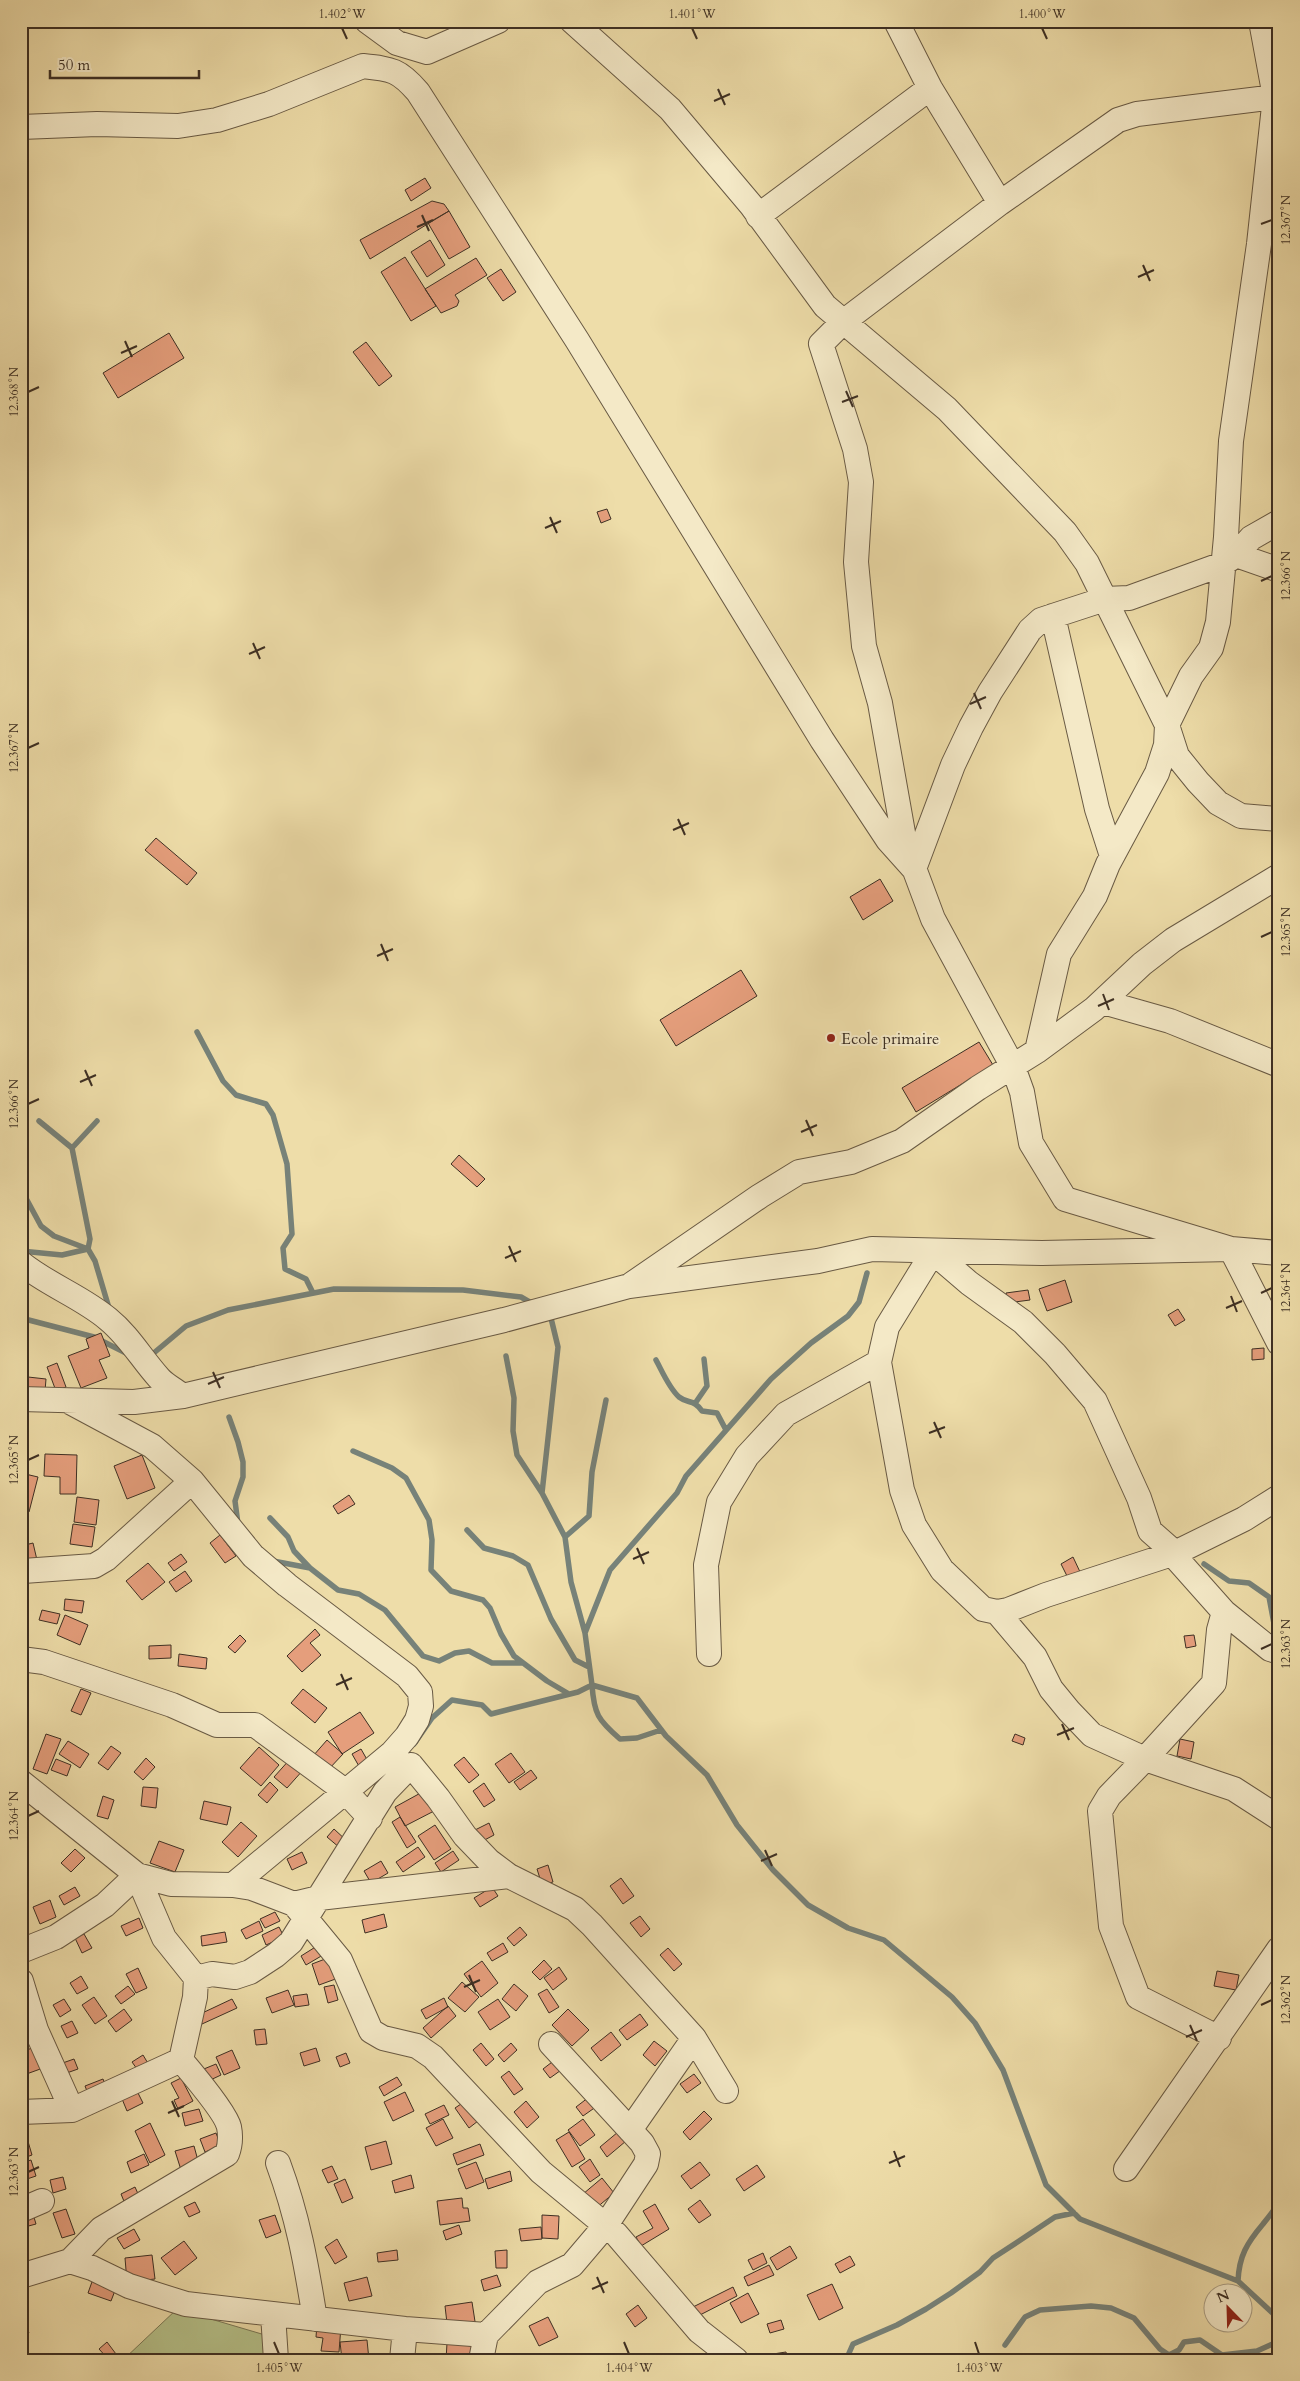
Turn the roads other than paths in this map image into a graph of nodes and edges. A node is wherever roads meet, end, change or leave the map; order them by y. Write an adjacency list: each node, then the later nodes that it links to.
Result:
1 (367, 21): 2 (street)
2 (498, 21)
3 (572, 21): 10 (street)
4 (896, 21): 6 (street)
5 (1261, 21): 7 (street)
6 (930, 88): 9 (street); 10 (street)
7 (1275, 97): 9 (street); 13 (street)
8 (21, 127): 20 (street)
9 (1000, 203): 11 (street)
10 (758, 216): 11 (street)
11 (843, 322): 15 (street); 20 (street)
12 (1279, 522): 13 (street)
13 (1229, 559): 14 (street); 15 (street); 17 (street)
14 (1279, 570)
15 (1105, 599): 16 (street); 17 (street)
16 (1053, 616): 19 (street); 20 (street)
17 (1167, 726): 18 (street); 19 (street)
18 (1279, 819)
19 (1112, 856): 23 (street)
20 (914, 869): 25 (street)
21 (1279, 876): 22 (street)
22 (1103, 1002): 23 (street); 24 (street)
23 (1037, 1051): 25 (street)
24 (1279, 1066)
25 (1013, 1067): 26 (street); 30 (street)
26 (1232, 1249): 27 (street); 28 (street); 31 (street)
27 (933, 1252): 30 (street); 32 (street); 38 (street)
28 (1279, 1253)
29 (21, 1263): 33 (street)
30 (629, 1286): 33 (street)
31 (1279, 1343)
32 (879, 1362): 40 (street); 43 (street)
33 (183, 1396): 35 (street)
34 (21, 1399): 35 (street)
35 (66, 1400): 36 (street)
36 (192, 1481): 39 (street); 47 (street)
37 (1279, 1497): 38 (street)
38 (1175, 1553): 40 (street); 41 (street)
39 (21, 1569)
40 (997, 1612): 45 (street)
41 (1224, 1612): 42 (street); 45 (street)
42 (1279, 1652)
43 (709, 1654)
44 (21, 1659): 47 (street)
45 (1146, 1759): 49 (street); 59 (street)
46 (21, 1782): 50 (street)
47 (344, 1791): 48 (street); 52 (street)
48 (370, 1818): 51 (street); 53 (street)
49 (1279, 1818)
50 (137, 1875): 52 (street); 55 (street); 56 (street)
51 (509, 1876): 53 (street); 58 (street)
52 (233, 1885): 53 (street)
53 (306, 1907): 56 (street); 68 (street)
54 (1279, 1948): 59 (street)
55 (21, 1951)
56 (196, 1978): 61 (street)
57 (21, 1981): 63 (street)
58 (694, 2038): 62 (street); 65 (street)
59 (1218, 2038): 67 (street)
60 (551, 2044): 65 (street)
61 (181, 2060): 63 (street); 69 (street)
62 (726, 2091)
63 (72, 2110): 64 (street)
64 (21, 2112)
65 (630, 2130): 68 (street)
66 (278, 2163): 72 (street)
67 (1126, 2169)
68 (606, 2225): 74 (street); 78 (street)
69 (70, 2261): 70 (street); 71 (street)
70 (21, 2276)
71 (273, 2314): 72 (street); 75 (street)
72 (315, 2319): 73 (street)
73 (405, 2329): 74 (street); 76 (street)
74 (486, 2335): 77 (street)
75 (276, 2360)
76 (402, 2360)
77 (481, 2360)
78 (736, 2360)

